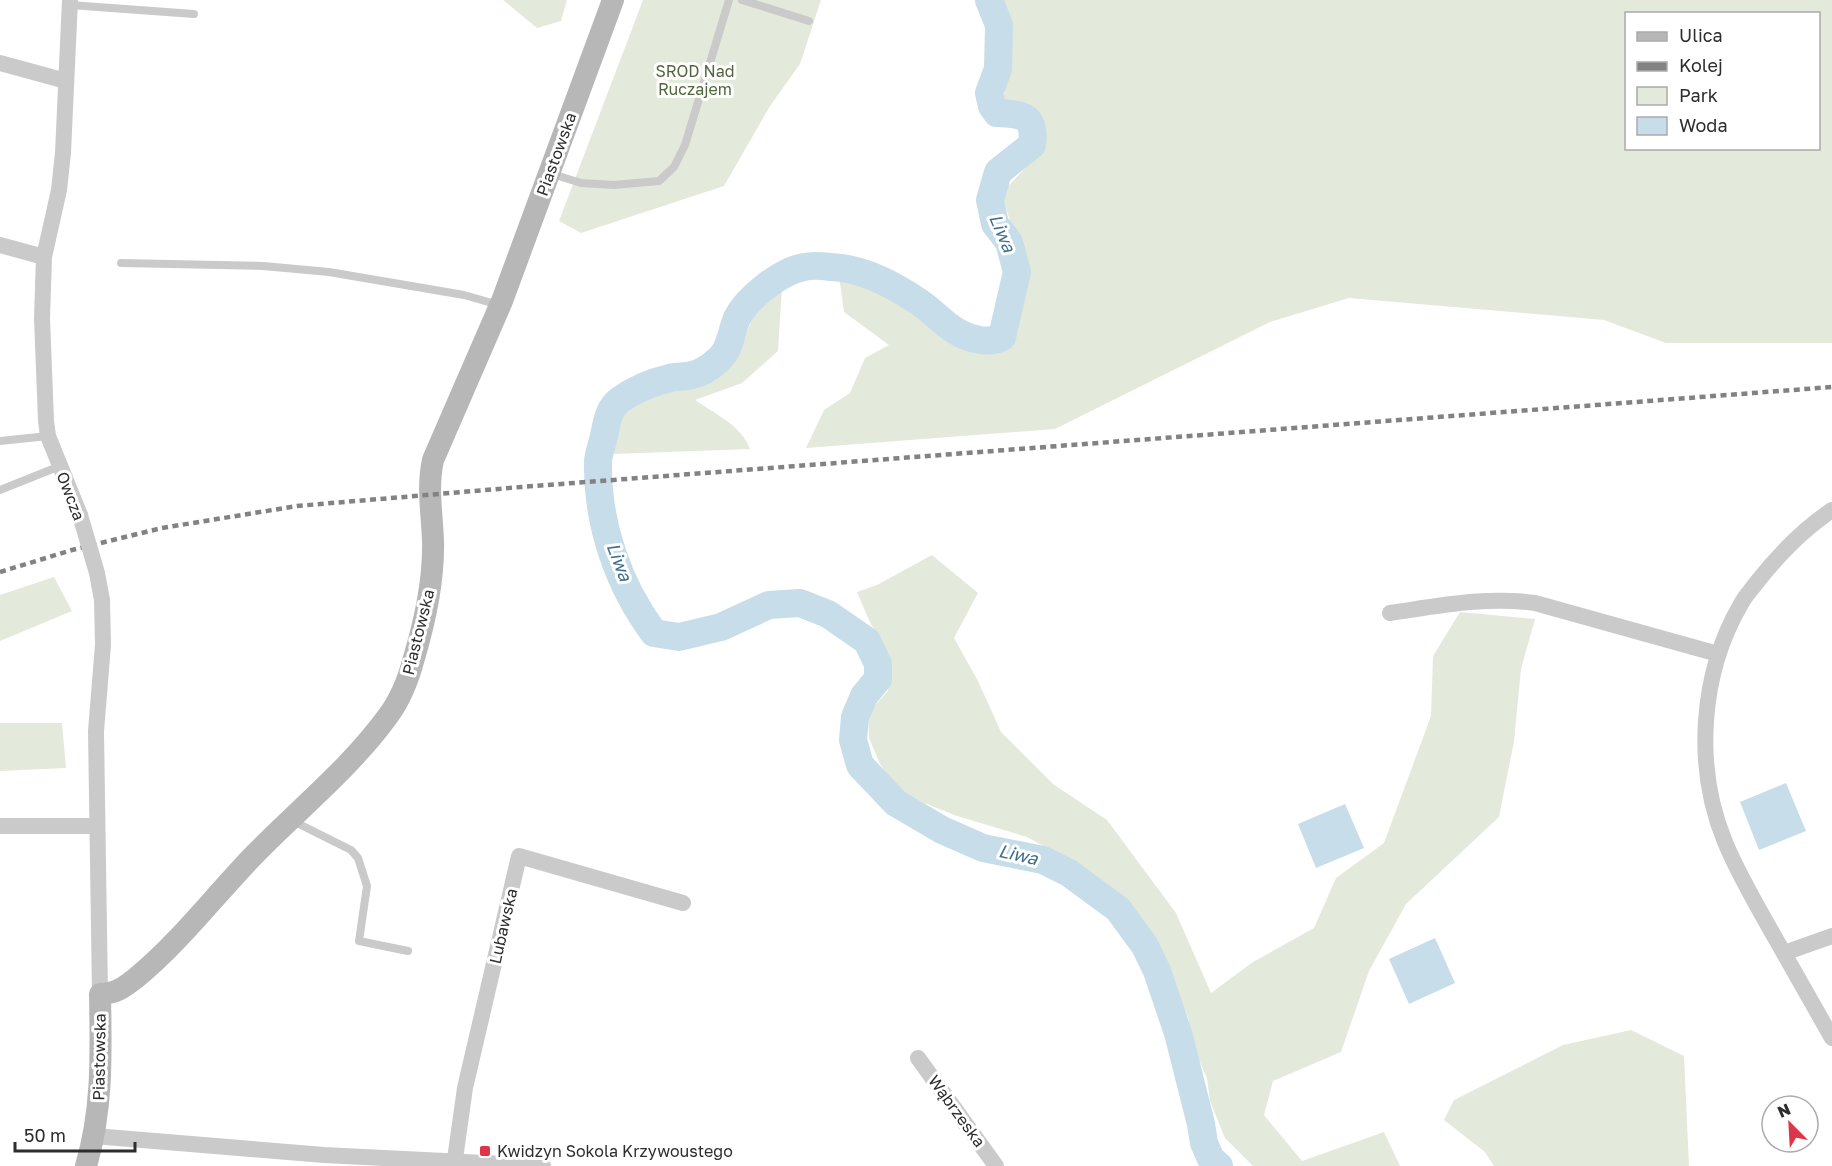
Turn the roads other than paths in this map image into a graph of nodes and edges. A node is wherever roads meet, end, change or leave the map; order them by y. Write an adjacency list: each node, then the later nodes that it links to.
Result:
1 (613, 0): 9 (street, Piastowska)
2 (729, 0): 9 (lane)
3 (742, 0): 6 (lane)
4 (70, 2): 5 (lane); 8 (street, Owcza)
5 (194, 14)
6 (809, 21)
7 (0, 63): 8 (street)
8 (66, 81): 11 (street, Owcza)
9 (549, 173): 13 (street, Piastowska)
10 (0, 245): 11 (street)
11 (44, 257): 14 (street, Owcza)
12 (121, 263): 13 (lane)
13 (500, 305): 21 (street, Piastowska)
14 (48, 436): 15 (lane); 16 (street, Owcza)
15 (0, 441)
16 (60, 466): 17 (lane); 23 (street, Owcza, bridge)
17 (0, 490)
18 (1832, 510): 20 (street)
19 (1390, 613): 20 (street)
20 (1718, 654): 27 (street)
21 (290, 819): 26 (lane); 28 (street, Piastowska)
22 (0, 826): 23 (street)
23 (97, 826): 28 (street, Owcza)
24 (683, 903): 32 (street, Lubawska)
25 (1832, 936): 27 (street)
26 (408, 951)
27 (1784, 953): 29 (street)
28 (100, 994): 31 (street, Piastowska)
29 (1832, 1038)
30 (918, 1058): 35 (street, Wąbrzeska)
31 (94, 1136): 32 (street); 33 (street, Piastowska)
32 (454, 1164): 34 (street)
33 (86, 1166)
34 (543, 1166)
35 (996, 1166)

